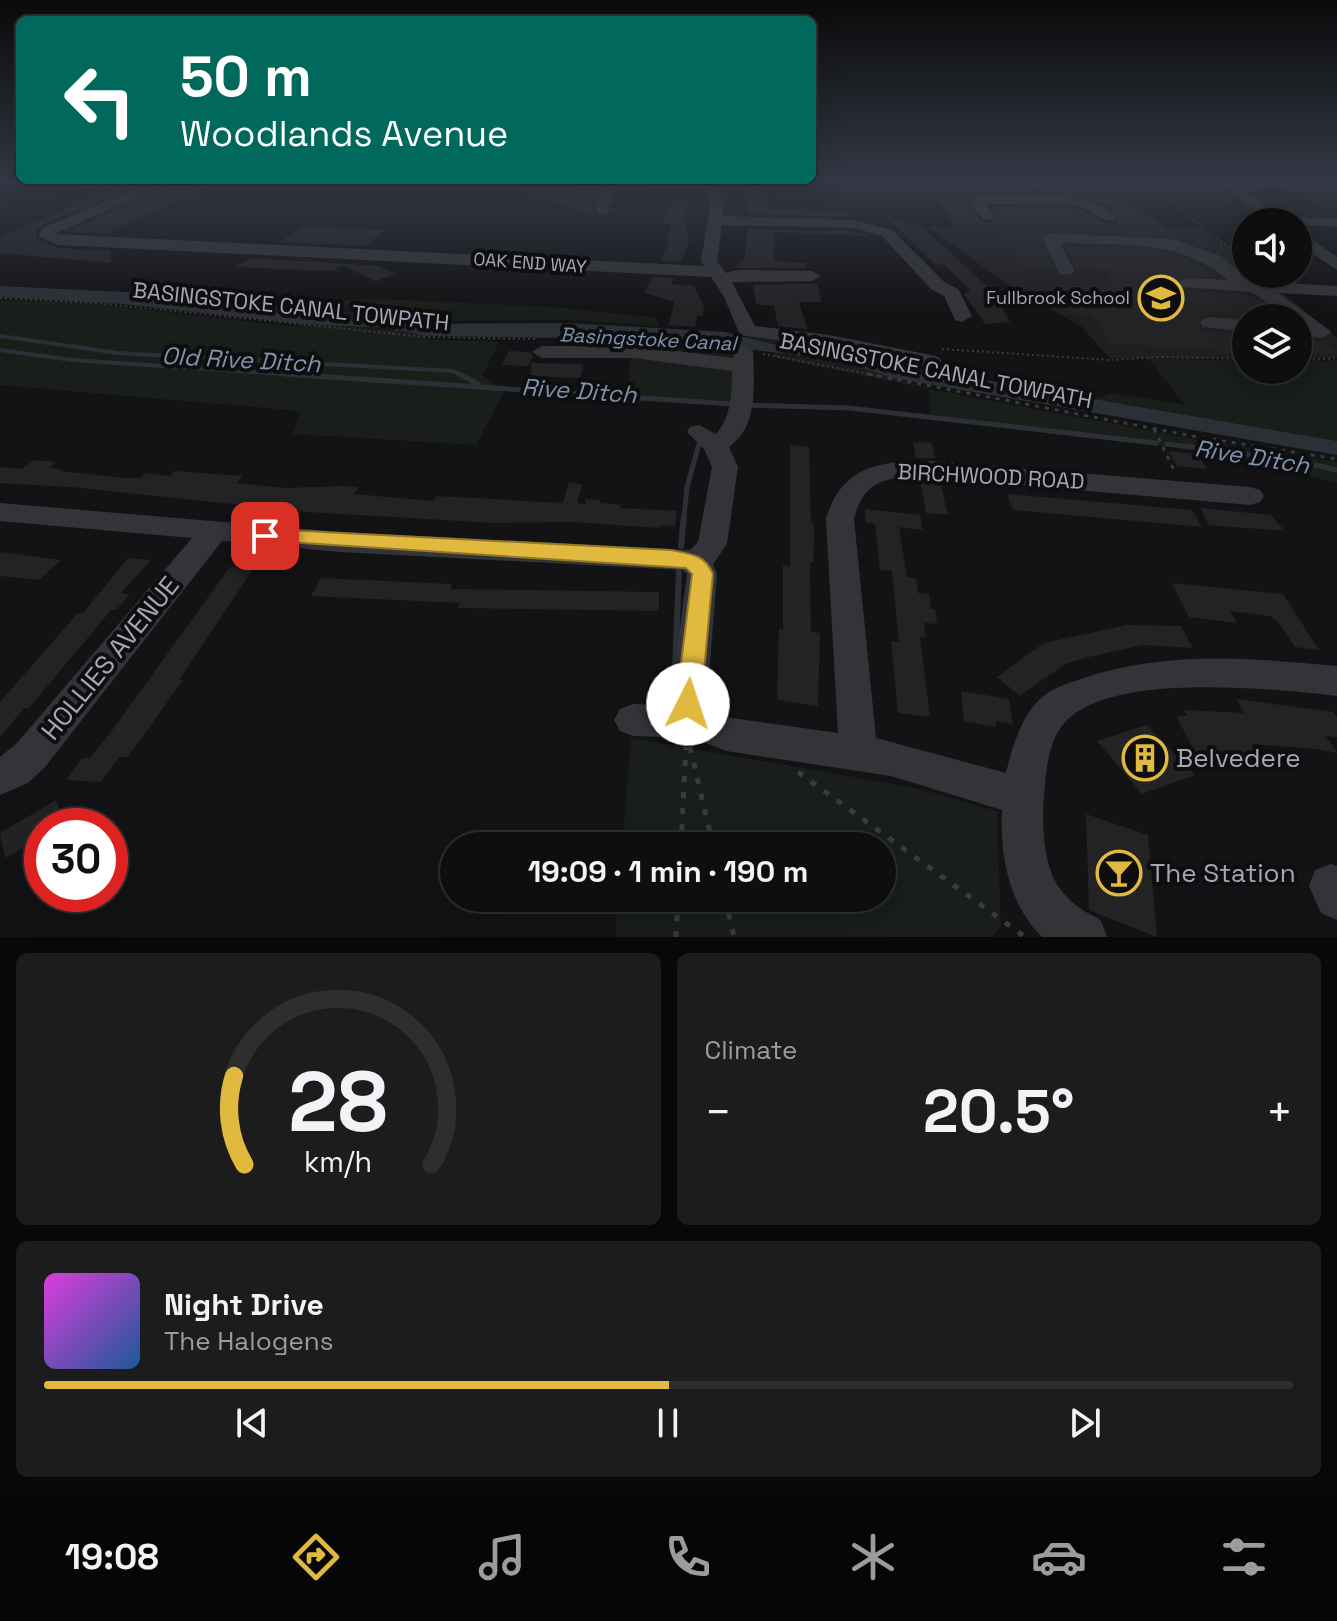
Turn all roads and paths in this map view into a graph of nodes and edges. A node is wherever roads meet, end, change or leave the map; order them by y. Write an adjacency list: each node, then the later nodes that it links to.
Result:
1 (60, 226): 10 (street, OAK END WAY)
2 (715, 226): 10 (street)
3 (864, 226): 19 (street)
4 (1201, 226): 6 (path)
5 (1312, 246): 7 (street)
6 (1232, 250)
7 (1337, 265)
8 (1066, 270): 9 (street)
9 (1232, 273)
10 (717, 276): 11 (street); 27 (street)
11 (812, 276)
12 (1188, 283): 13 (street)
13 (1232, 285)
14 (1252, 288): 18 (street)
15 (1277, 288): 16 (street)
16 (1337, 291)
17 (0, 298): 25 (path, BASINGSTOKE CANAL TOWPATH)
18 (1278, 304)
19 (962, 316)
20 (396, 322): 25 (path)
21 (1210, 323): 22 (street)
22 (1232, 325)
23 (1312, 326): 24 (street)
24 (1312, 331)
25 (391, 334): 26 (path, BASINGSTOKE CANAL TOWPATH)
26 (545, 346): 27 (street)
27 (744, 349): 28 (street); 33 (path, BASINGSTOKE CANAL TOWPATH); 39 (street)
28 (902, 355): 30 (path); 32 (street)
29 (1337, 358): 31 (path)
30 (1232, 359)
31 (1312, 360)
32 (931, 361)
33 (1154, 429): 34 (path, BASINGSTOKE CANAL TOWPATH); 35 (path)
34 (1337, 459)
35 (1196, 485): 36 (street, BIRCHWOOD ROAD); 43 (street, BIRCHWOOD ROAD)
36 (1250, 496)
37 (0, 512): 38 (street)
38 (214, 531): 39 (street); 45 (street, HOLLIES AVENUE)
39 (696, 564): 42 (street)
40 (1337, 681): 46 (street)
41 (633, 720): 42 (street)
42 (694, 729): 43 (street); 47 (path); 48 (path)
43 (858, 751): 46 (street)
44 (788, 765): 51 (path)
45 (0, 776)
46 (1022, 797): 51 (street)
47 (683, 832)
48 (711, 832)
49 (677, 912): 52 (path)
50 (728, 912): 53 (path)
51 (1054, 931)
52 (676, 937)
53 (734, 937)

